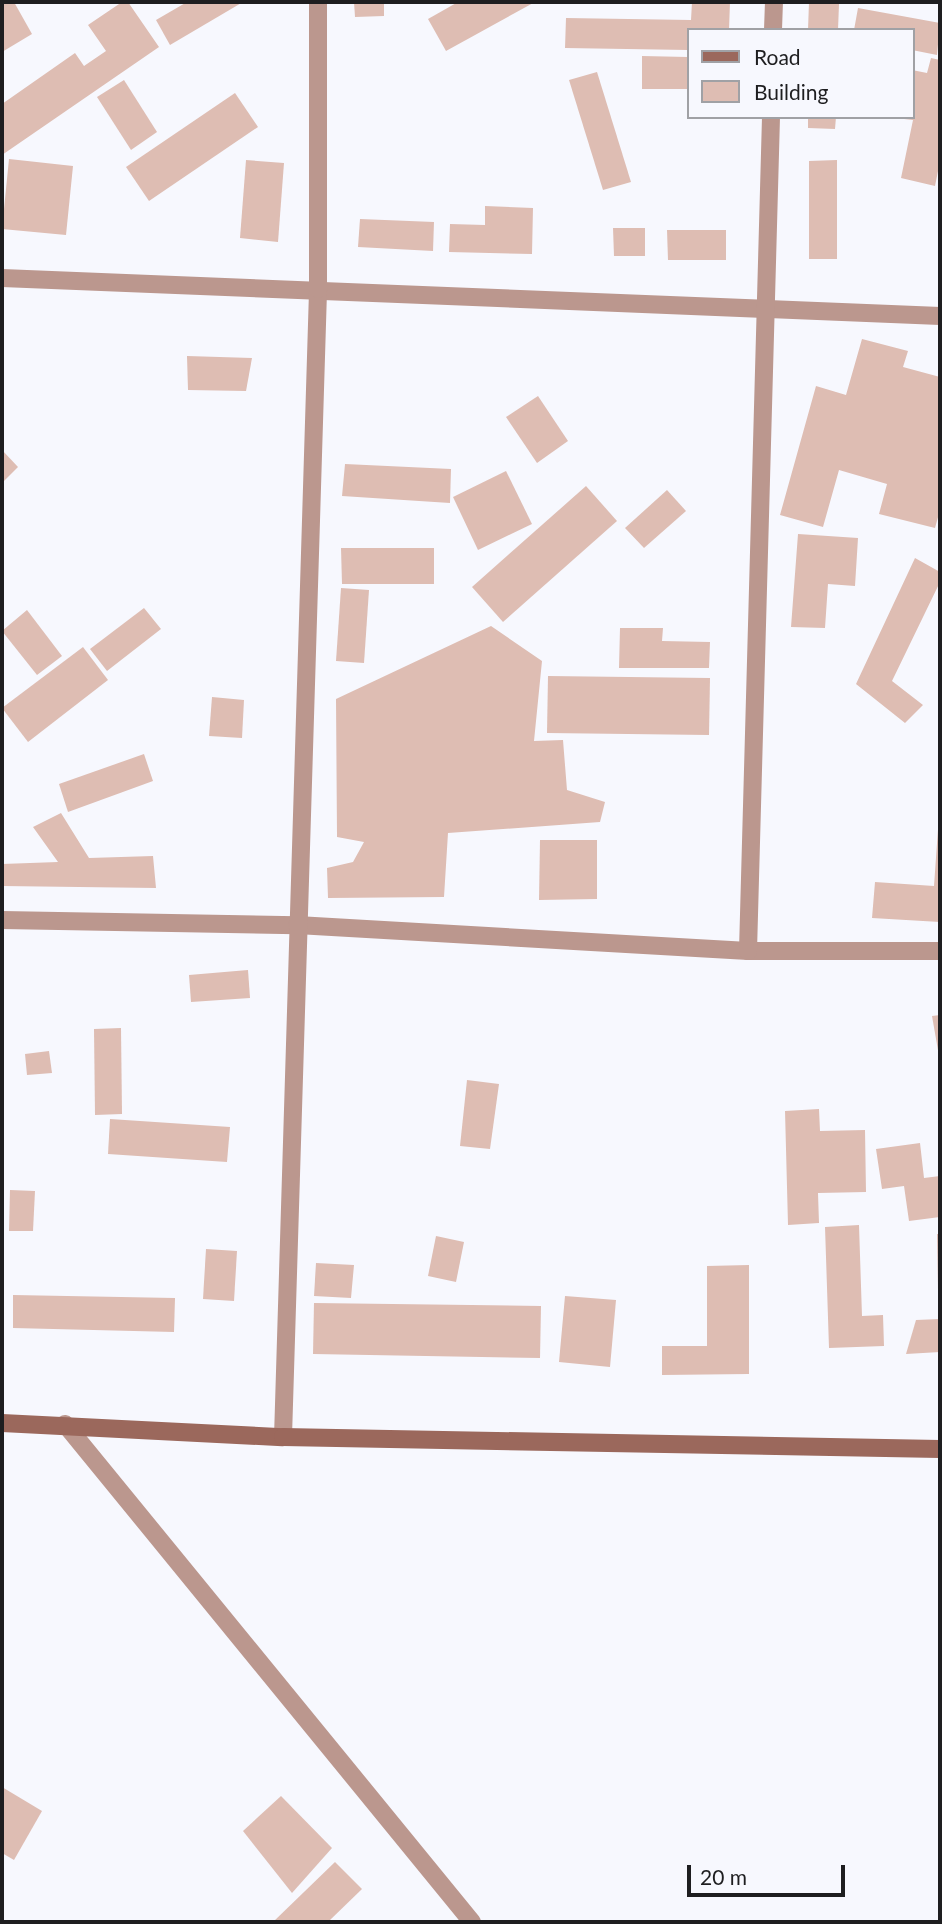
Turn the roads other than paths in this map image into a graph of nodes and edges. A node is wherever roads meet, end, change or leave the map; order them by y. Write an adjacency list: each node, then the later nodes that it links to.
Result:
1 (318, 2): 6 (street)
2 (774, 2): 3 (street)
3 (773, 28)
4 (771, 119): 7 (street)
5 (2, 278): 6 (street)
6 (318, 289): 7 (street); 10 (street)
7 (767, 311): 8 (street); 11 (street)
8 (940, 316)
9 (2, 920): 10 (street)
10 (297, 925): 11 (street); 15 (street)
11 (748, 951): 12 (street)
12 (940, 951)
13 (2, 1423): 14 (street)
14 (65, 1424): 15 (street); 17 (street)
15 (283, 1437): 16 (street)
16 (940, 1449)
17 (472, 1922)

